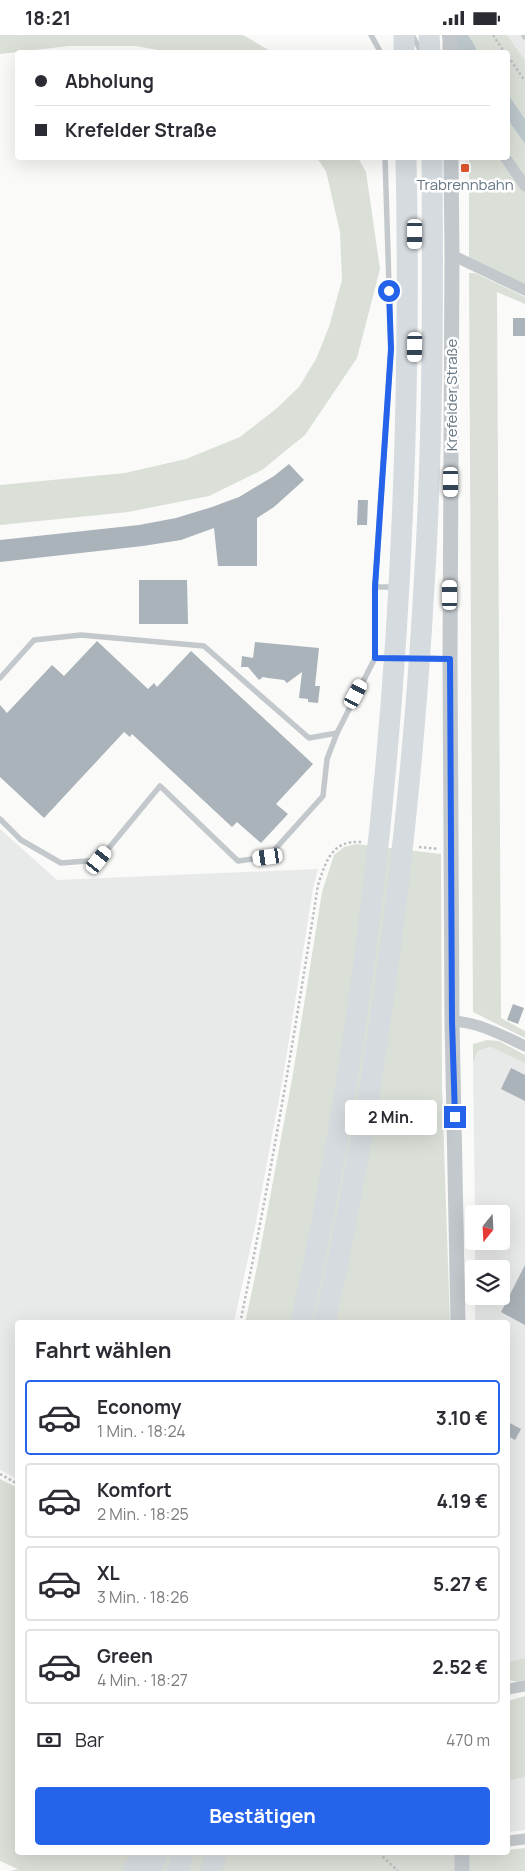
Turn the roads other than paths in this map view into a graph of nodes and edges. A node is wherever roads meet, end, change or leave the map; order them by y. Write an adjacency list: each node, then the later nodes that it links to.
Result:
1 (371, 35): 3 (lane)
2 (450, 35): 4 (street)
3 (379, 50)
4 (450, 50)
5 (385, 160): 13 (lane)
6 (406, 160): 22 (highway)
7 (432, 160): 23 (highway)
8 (451, 160): 11 (street, Krefelder Straße)
9 (507, 160): 10 (street)
10 (525, 186)
11 (452, 255): 12 (street); 16 (street, Krefelder Straße)
12 (525, 290)
13 (375, 587): 14 (lane); 15 (lane)
14 (409, 587)
15 (375, 658): 16 (lane); 18 (lane)
16 (450, 659): 20 (street, Krefelder Straße)
17 (0, 678): 18 (lane)
18 (337, 733): 19 (lane)
19 (0, 819)
20 (452, 1021): 21 (street); 24 (street, Krefelder Straße)
21 (525, 1046)
22 (303, 1320)
23 (326, 1320)
24 (458, 1320)
25 (525, 1686): 26 (street)
26 (510, 1689)
27 (525, 1839): 28 (street)
28 (510, 1841)
29 (141, 1855): 32 (highway)
30 (156, 1855): 33 (highway)
31 (462, 1855): 34 (street)
32 (133, 1871)
33 (151, 1871)
34 (462, 1871)

